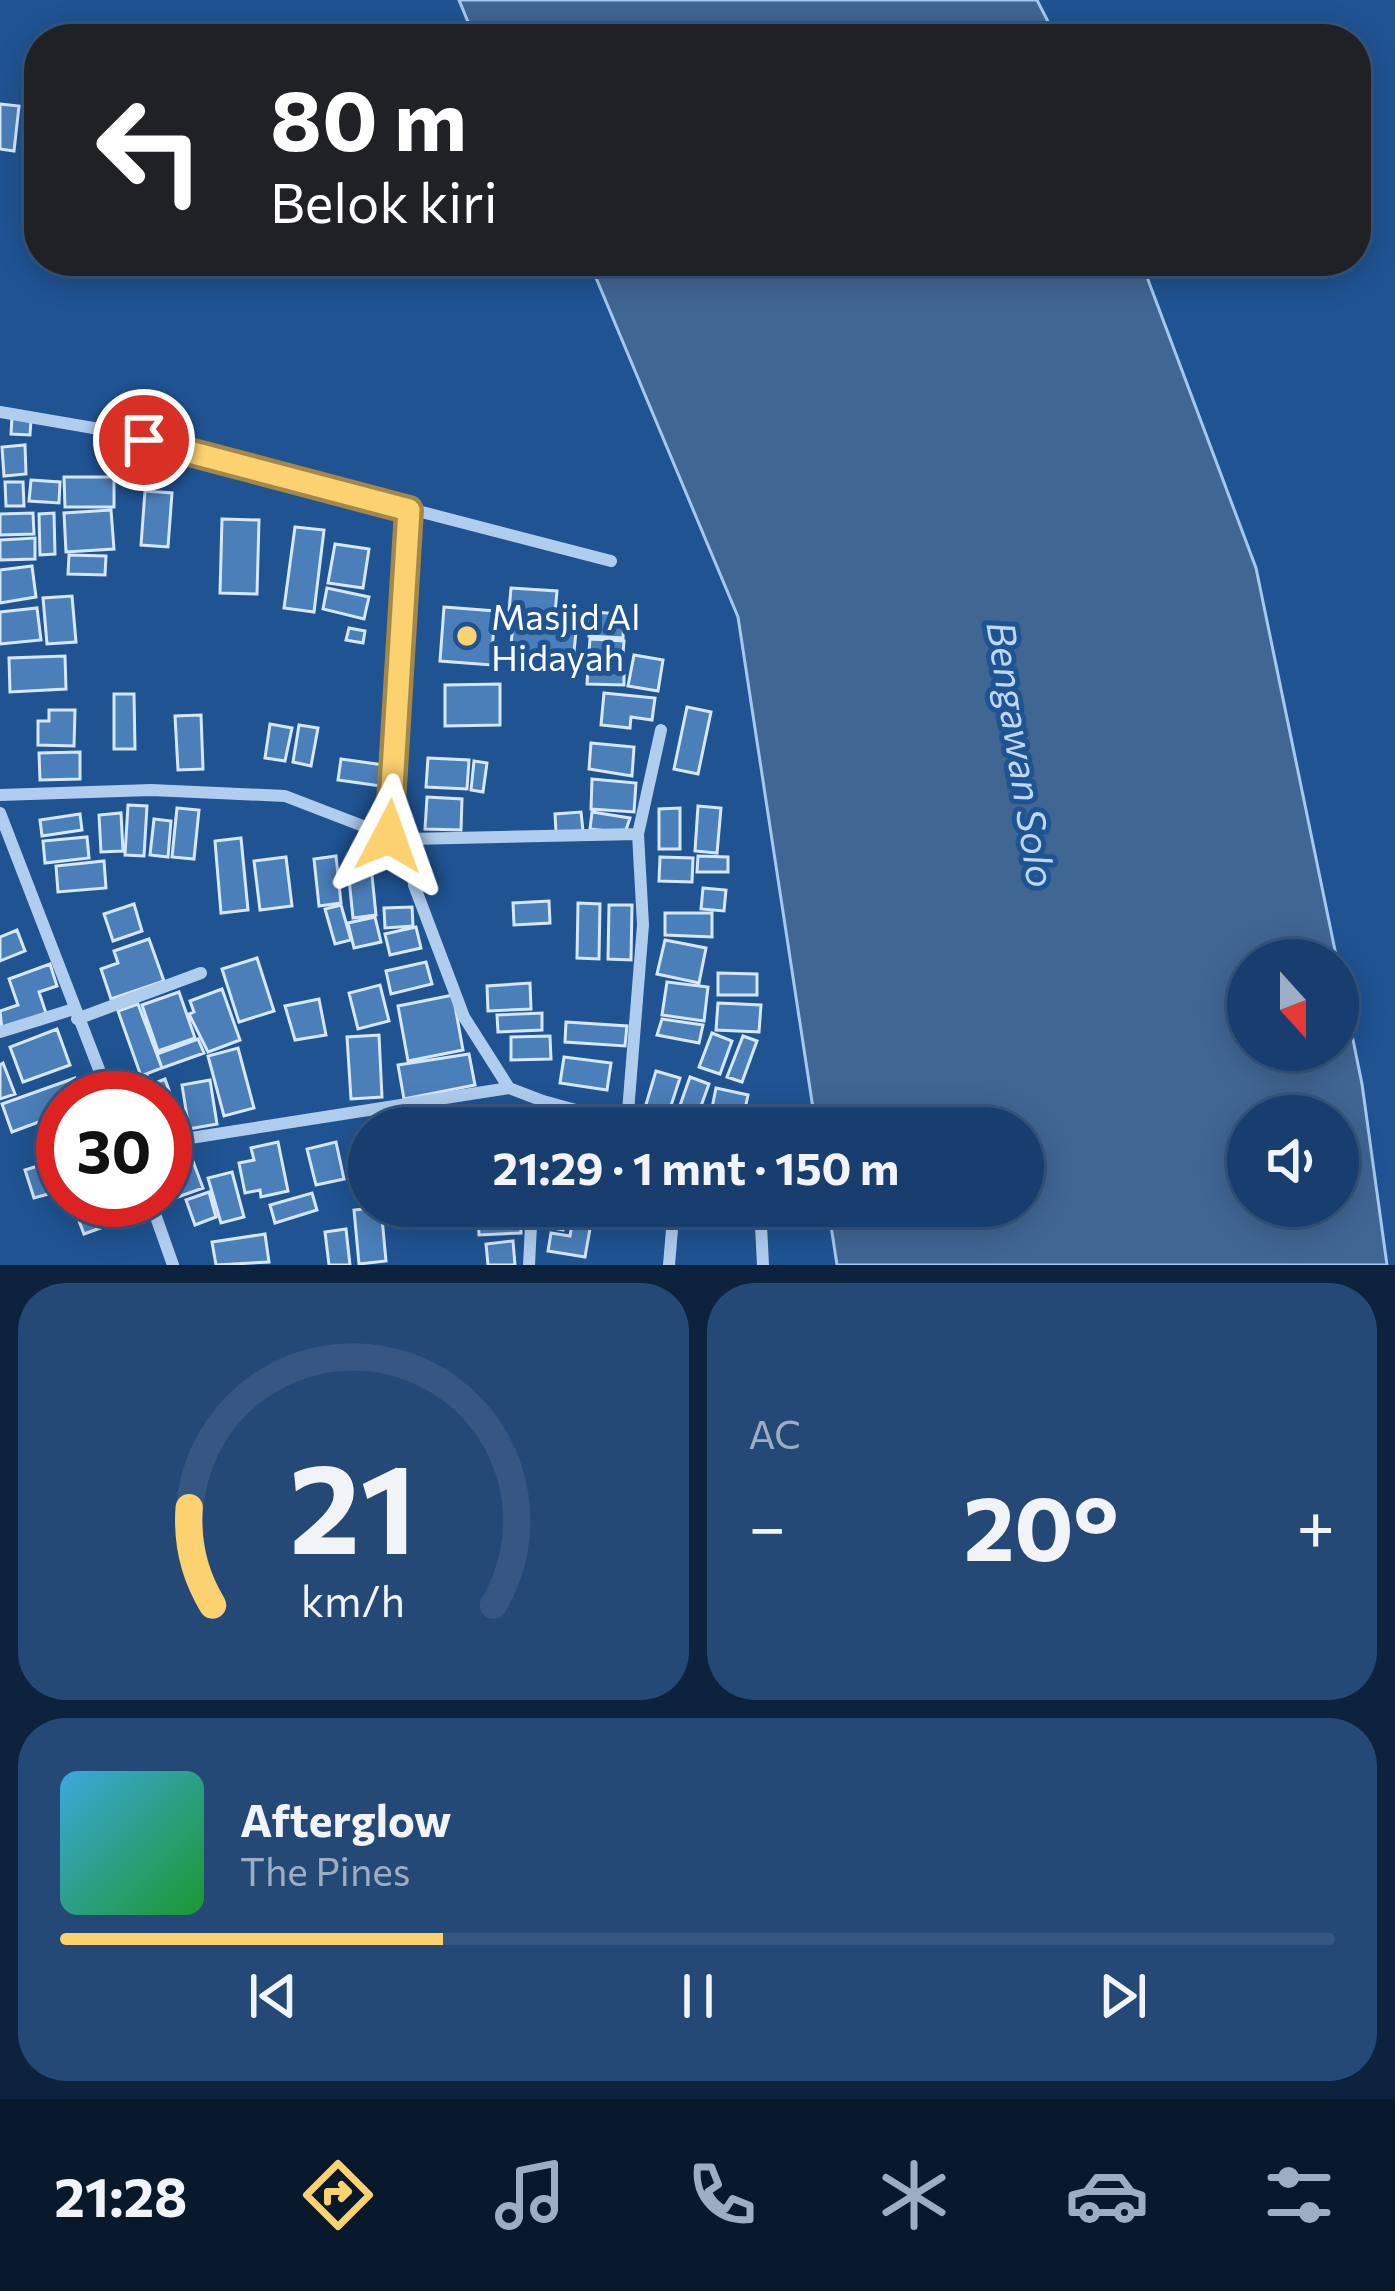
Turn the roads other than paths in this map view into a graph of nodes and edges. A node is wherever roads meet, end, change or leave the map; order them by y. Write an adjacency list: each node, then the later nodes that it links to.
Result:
1 (0, 412): 2 (street)
2 (409, 510): 3 (street); 8 (street)
3 (610, 561)
4 (661, 730): 7 (street)
5 (0, 795): 8 (street)
6 (0, 813): 11 (street)
7 (638, 834): 9 (street); 18 (street)
8 (389, 836): 9 (street)
9 (409, 839): 14 (street)
10 (201, 973): 11 (street)
11 (75, 1014): 12 (street); 13 (street)
12 (0, 1032)
13 (99, 1071)
14 (509, 1088): 15 (street); 19 (street)
15 (543, 1101): 16 (street); 17 (street)
16 (543, 1107)
17 (565, 1107)
18 (635, 1107)
19 (192, 1138)
20 (159, 1227): 24 (street)
21 (531, 1227): 25 (street)
22 (672, 1227): 26 (street)
23 (761, 1227): 27 (street)
24 (173, 1265)
25 (529, 1265)
26 (669, 1265)
27 (763, 1265)

